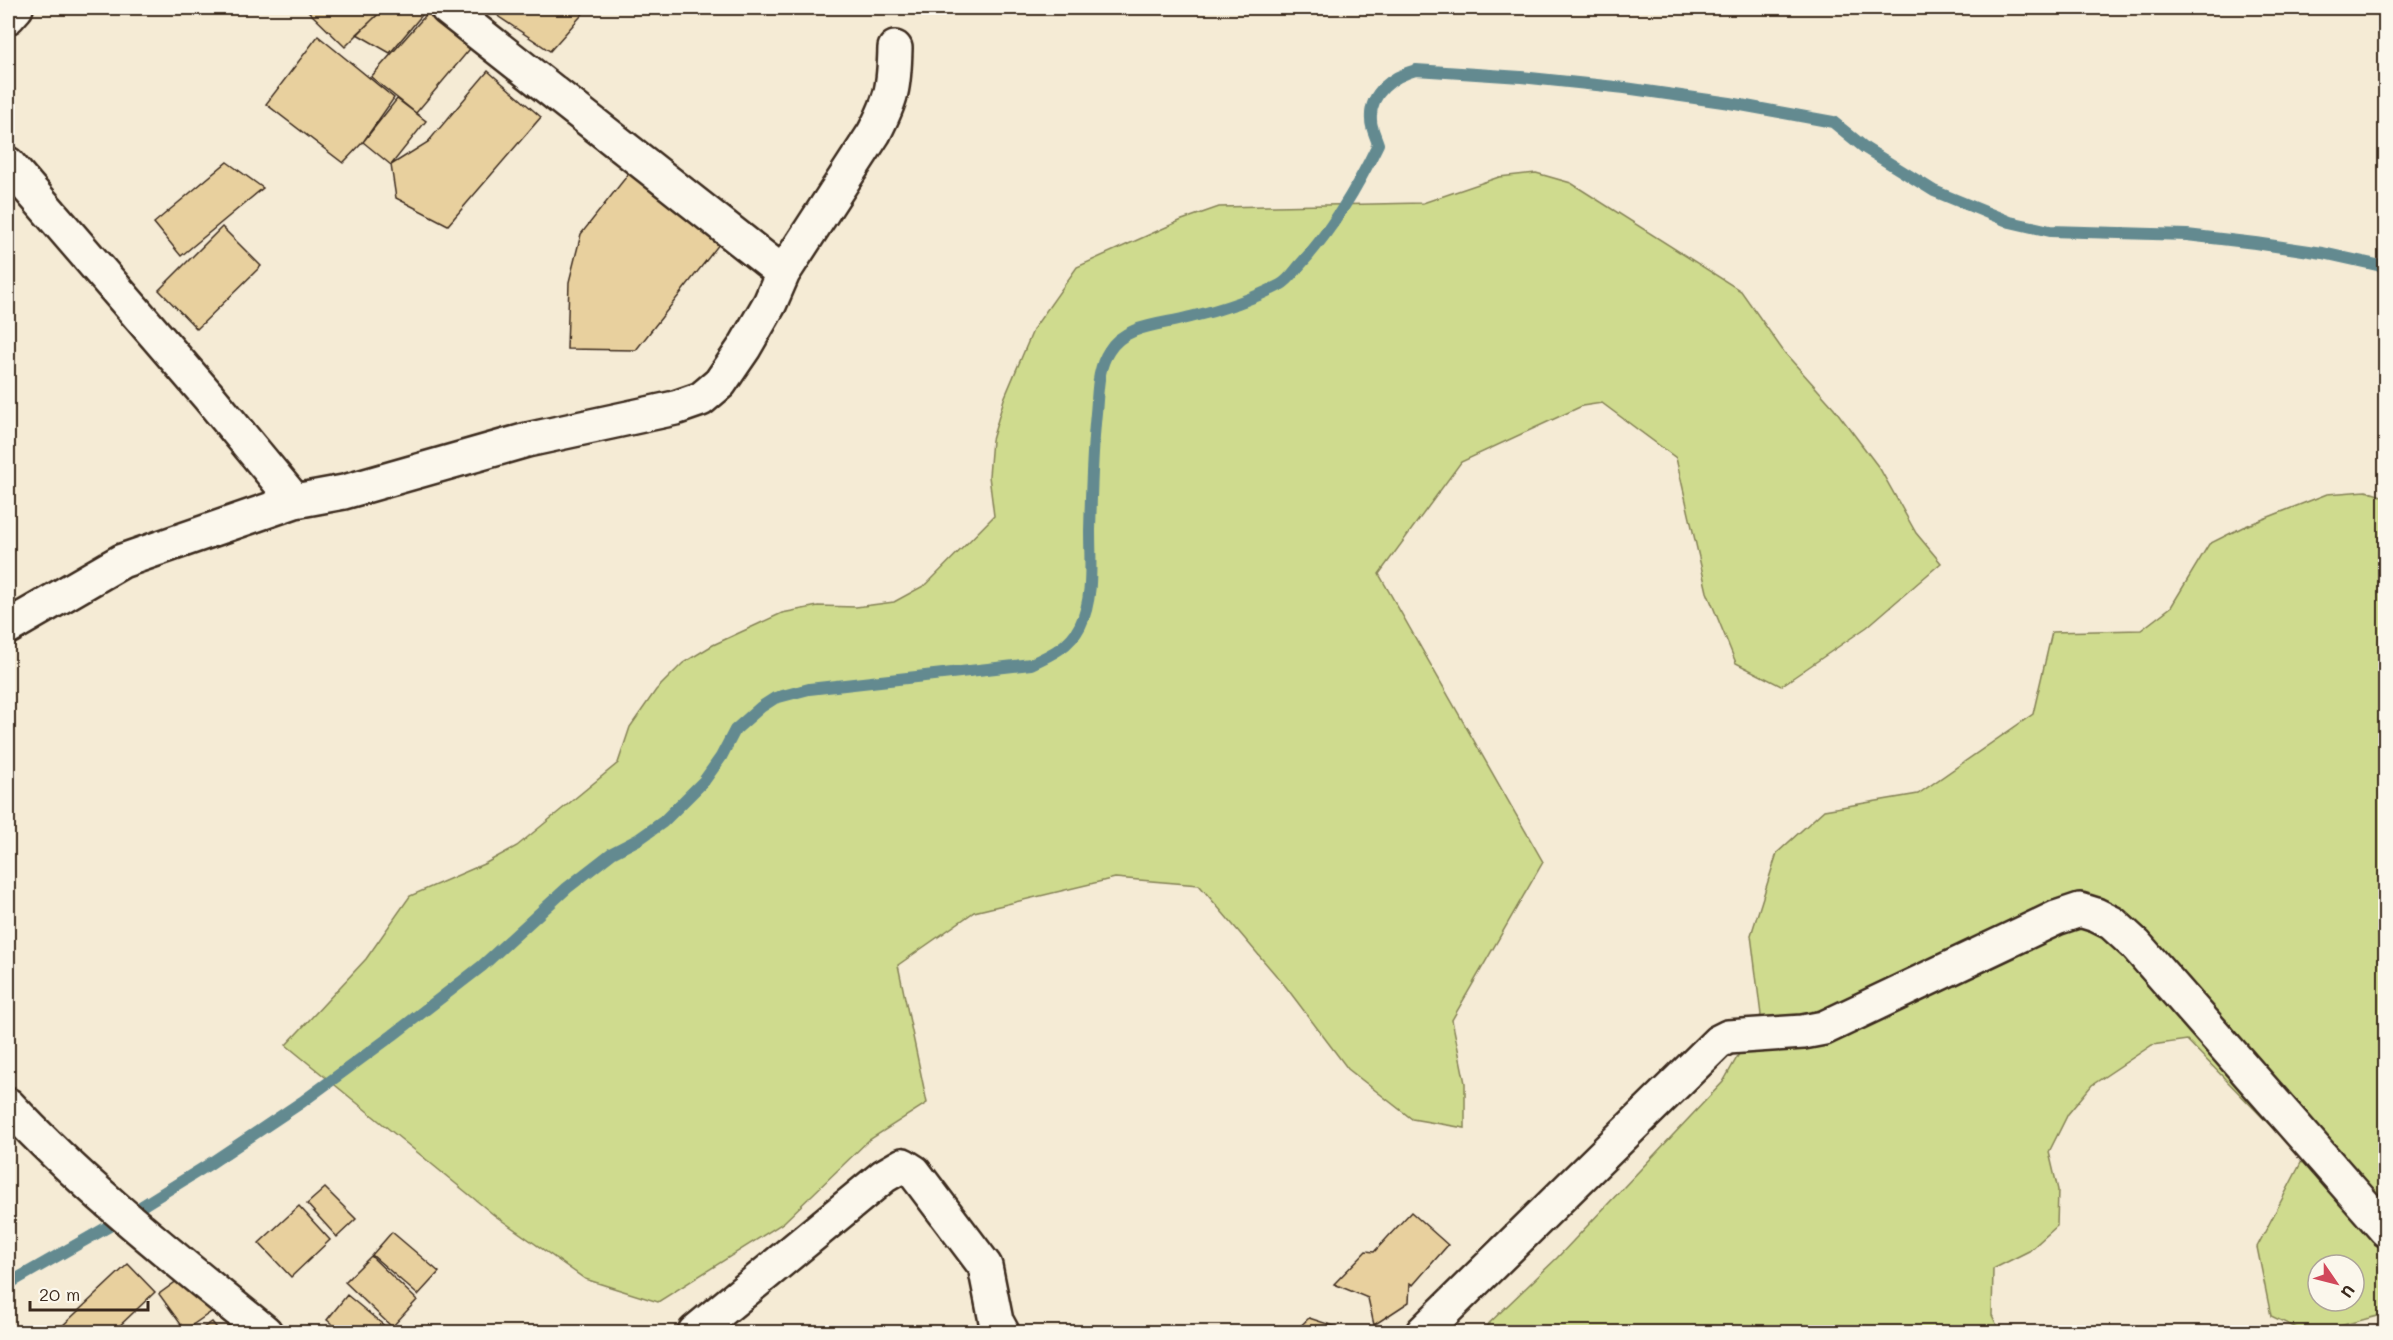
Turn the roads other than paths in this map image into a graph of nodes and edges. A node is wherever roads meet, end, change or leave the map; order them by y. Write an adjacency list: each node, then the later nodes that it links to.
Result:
1 (16, 8): 3 (street)
2 (447, 8): 6 (street)
3 (8, 17)
4 (895, 48): 6 (street)
5 (8, 164): 7 (street)
6 (783, 273): 7 (street)
7 (295, 501): 8 (street)
8 (8, 627)
9 (8, 1105): 11 (street)
10 (2385, 1230): 14 (street)
11 (266, 1332)
12 (695, 1332): 13 (street)
13 (1002, 1332)
14 (1422, 1332)

